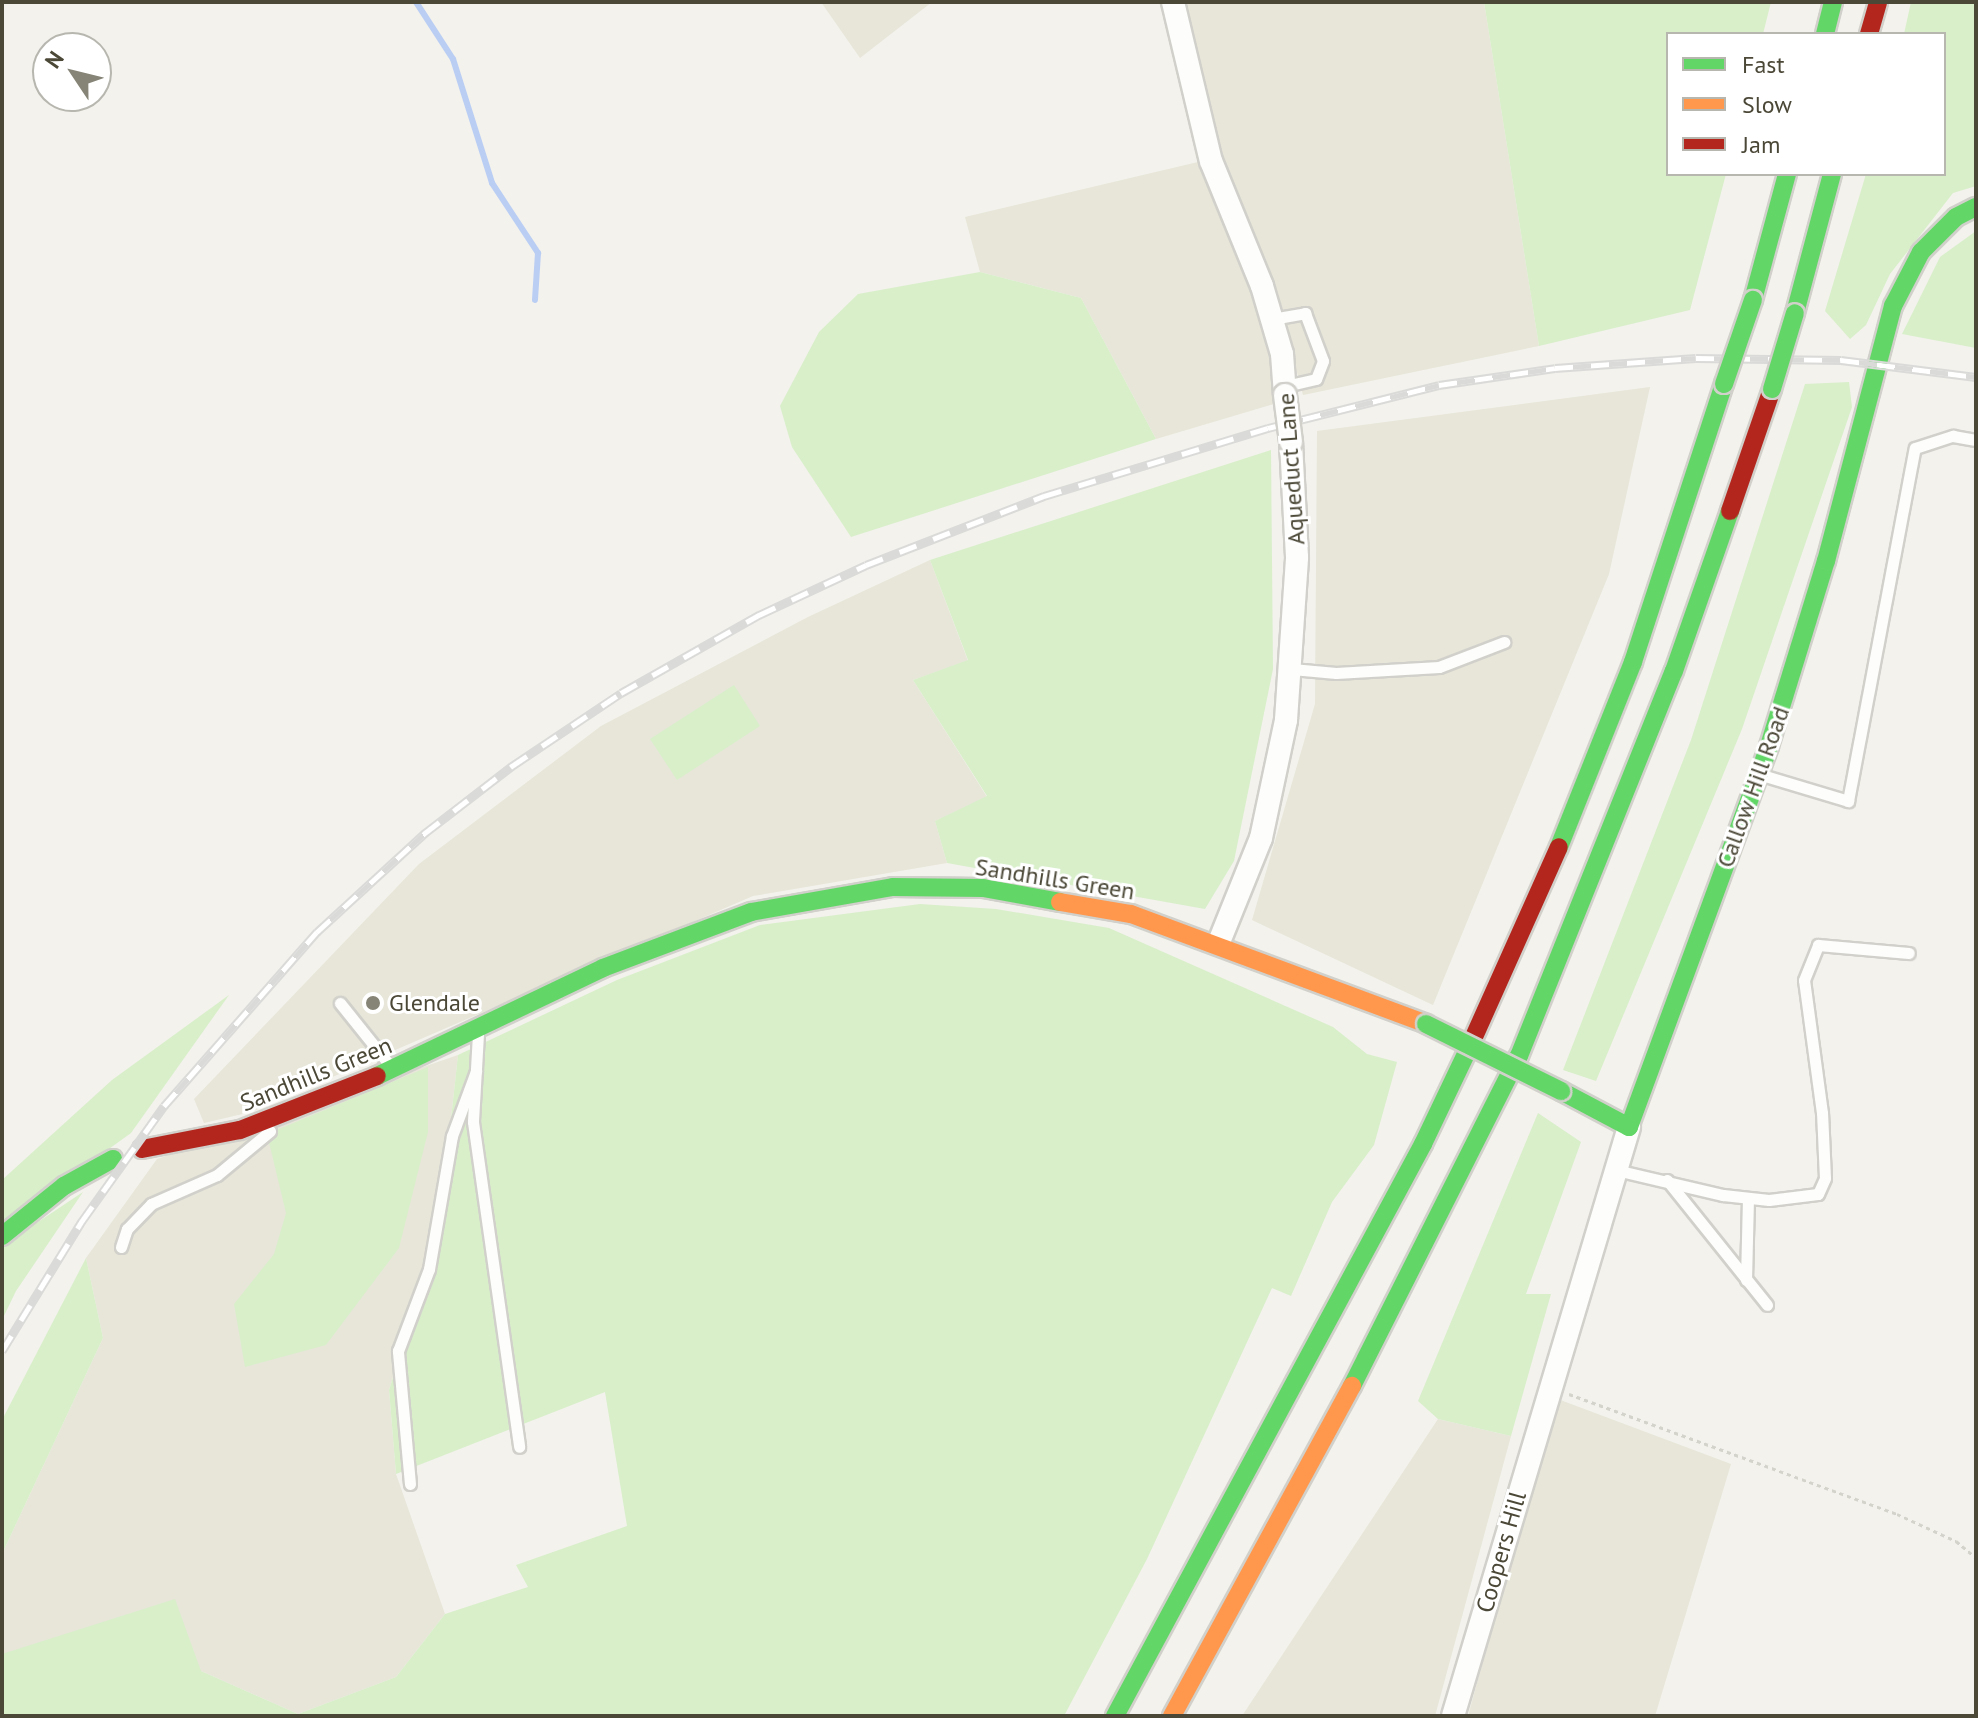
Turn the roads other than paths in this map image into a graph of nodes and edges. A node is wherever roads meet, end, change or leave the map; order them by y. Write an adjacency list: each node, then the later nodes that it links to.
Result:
1 (1173, 2): 9 (street, Aqueduct Lane)
2 (1833, 2): 4 (main road)
3 (1878, 2): 5 (main road)
4 (1826, 32)
5 (1870, 32)
6 (1786, 176): 35 (main road, bridge)
7 (1831, 176): 36 (main road, bridge)
8 (1976, 207): 14 (main road, Callow Hill Road)
9 (1272, 319): 10 (street, Aqueduct Lane); 10 (lane)
10 (1285, 391): 13 (street, Aqueduct Lane, bridge)
11 (1976, 440): 14 (lane)
12 (1504, 642): 13 (lane)
13 (1292, 669): 15 (street, Aqueduct Lane)
14 (1759, 774): 22 (main road, Callow Hill Road)
15 (1219, 942): 18 (main road, Sandhills Green); 22 (main road, Sandhills Green, bridge)
16 (1909, 953): 27 (lane)
17 (340, 1003): 19 (lane)
18 (478, 1030): 19 (main road, Sandhills Green); 20 (lane)
19 (393, 1070): 21 (main road, Sandhills Green)
20 (476, 1071): 33 (lane); 34 (lane)
21 (280, 1115): 23 (main road, Sandhills Green); 29 (lane)
22 (1629, 1127): 25 (street, Callow Hill Road)
23 (142, 1149): 24 (street)
24 (113, 1159): 28 (main road)
25 (1615, 1170): 26 (lane); 32 (street, Callow Hill Road)
26 (1667, 1180): 27 (lane); 30 (lane)
27 (1748, 1198): 30 (lane)
28 (2, 1236)
29 (121, 1247)
30 (1746, 1280): 31 (lane)
31 (1767, 1305)
32 (1548, 1388): 37 (street, Coopers Hill)
33 (519, 1447)
34 (410, 1484)
35 (1115, 1716)
36 (1172, 1716)
37 (1453, 1716)

